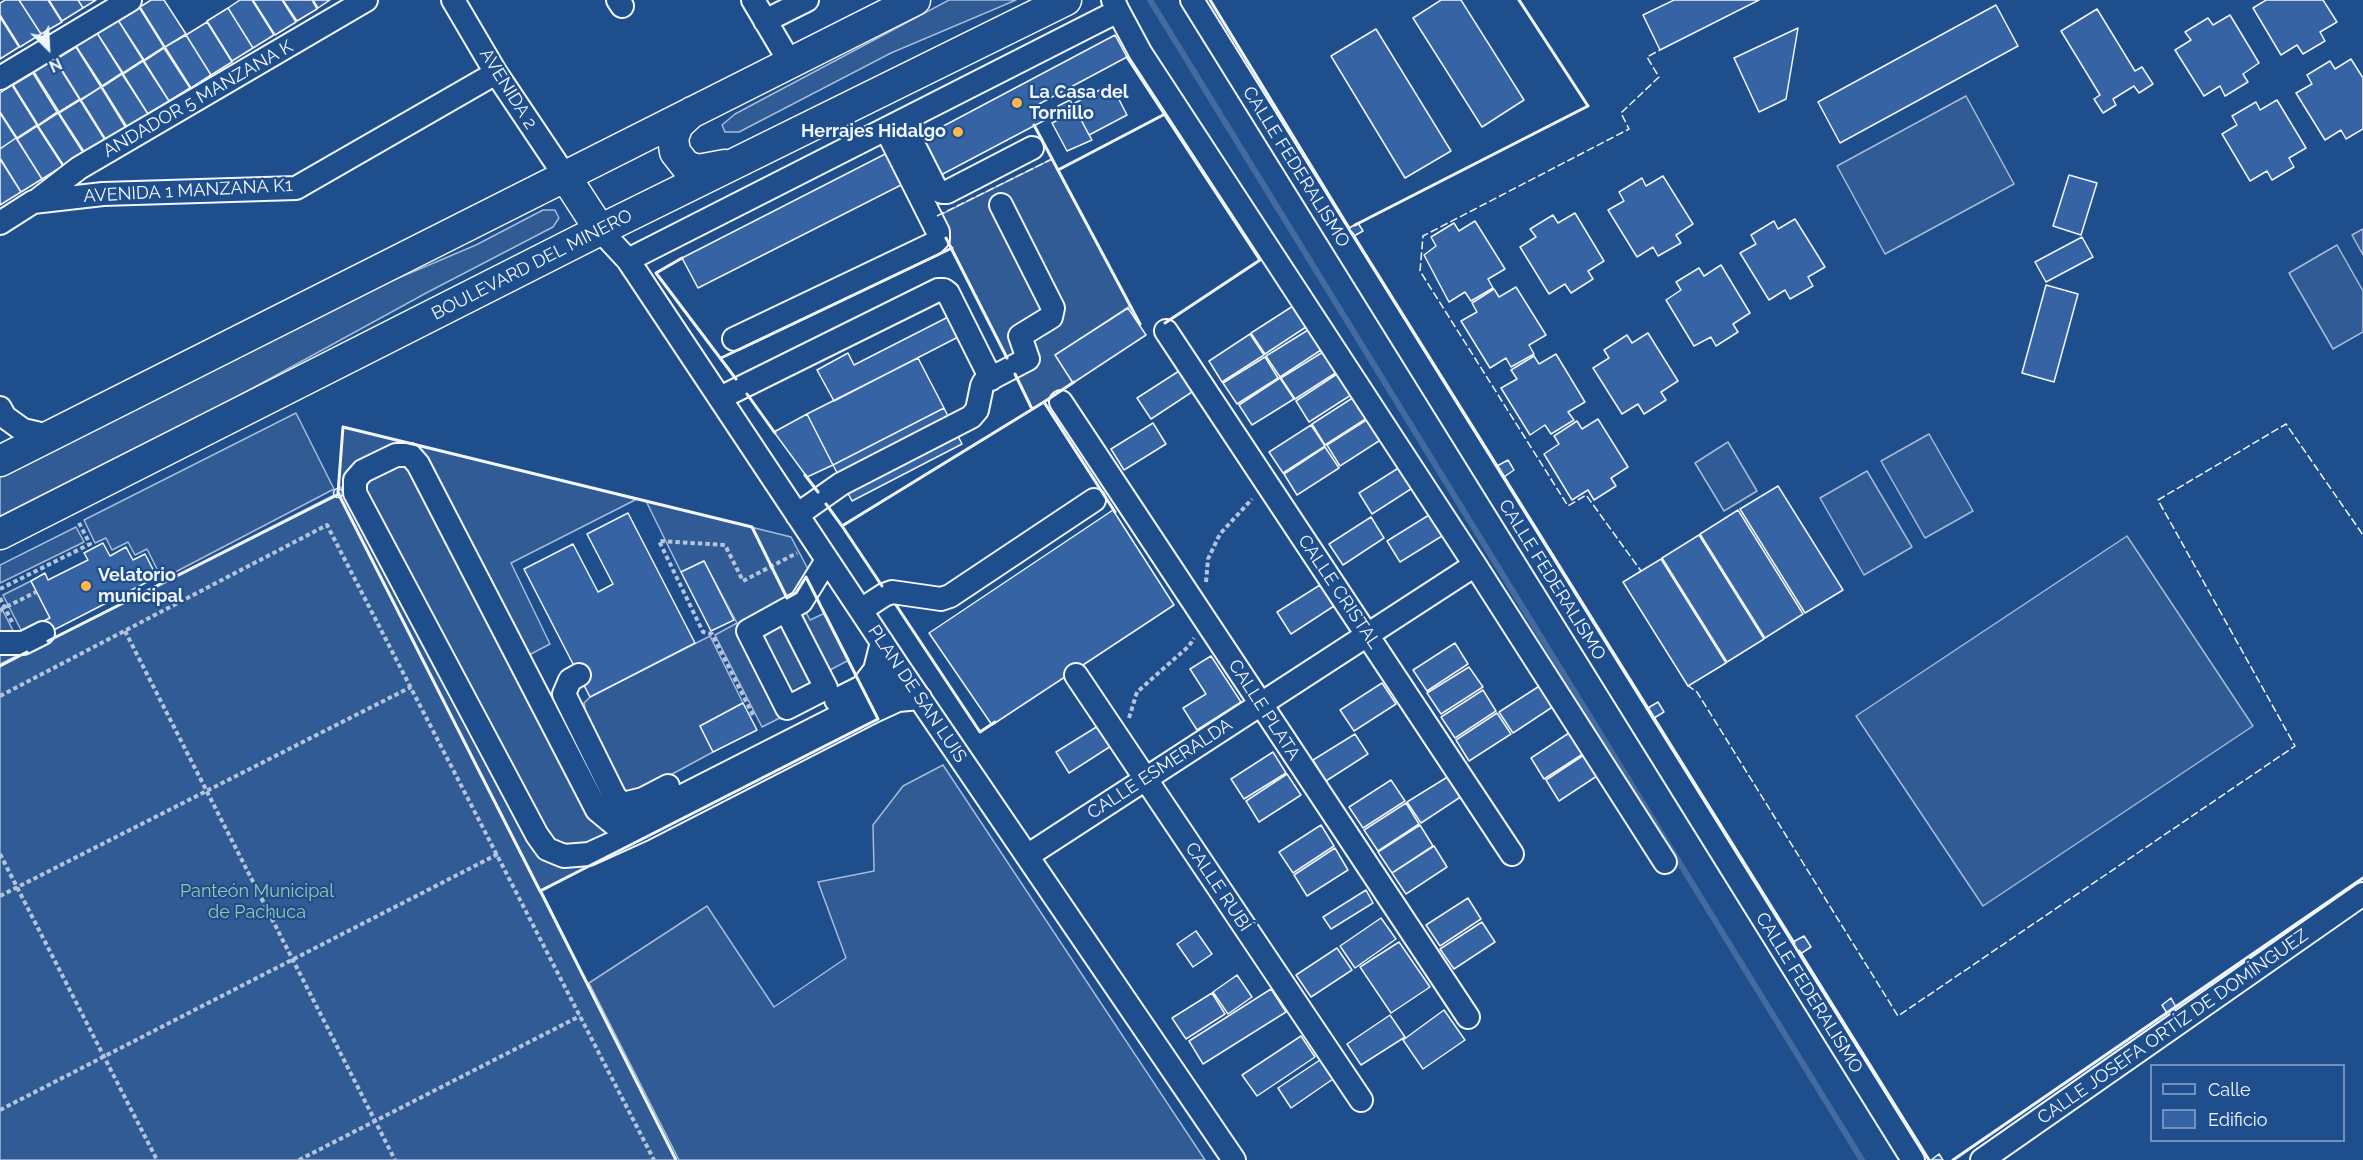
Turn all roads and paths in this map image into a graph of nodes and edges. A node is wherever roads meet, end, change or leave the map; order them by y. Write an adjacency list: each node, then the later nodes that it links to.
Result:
1 (130, 0): 13 (street)
2 (366, 0): 19 (street, ANDADOR 5 MANZANA K)
3 (453, 0): 12 (street, AVENIDA 2)
4 (753, 0): 10 (street)
5 (807, 0): 10 (street)
6 (915, 0): 11 (main road)
7 (1066, 0): 17 (main road, BOULEVARD DEL MINERO)
8 (1192, 0): 79 (street, CALLE FEDERALISMO)
9 (1115, 5): 15 (street); 37 (street)
10 (765, 21): 11 (street)
11 (791, 64): 14 (main road)
12 (496, 73): 18 (street, AVENIDA 2); 19 (street, AVENIDA 1 MANZANA K1)
13 (0, 78)
14 (692, 112): 17 (main road); 18 (main road)
15 (894, 126): 16 (street); 23 (street); 25 (street)
16 (1032, 148)
17 (739, 161): 22 (main road, BOULEVARD DEL MINERO)
18 (565, 176): 22 (main road); 30 (main road)
19 (33, 202): 21 (street, AVENIDA 1 MANZANA K1)
20 (1001, 205): 26 (street)
21 (0, 223)
22 (600, 230): 23 (street, PLAN DE SAN LUIS); 35 (main road, BOULEVARD DEL MINERO)
23 (628, 260): 27 (street, PLAN DE SAN LUIS)
24 (1166, 331): 46 (street, CALLE CRISTAL)
25 (734, 339)
26 (991, 379): 27 (street); 33 (street)
27 (720, 398): 33 (street, PLAN DE SAN LUIS)
28 (1060, 402): 55 (street, CALLE PLATA)
29 (0, 408): 30 (street)
30 (49, 436): 31 (main road)
31 (0, 461)
32 (1094, 500): 43 (street)
33 (798, 515): 36 (street, PLAN DE SAN LUIS)
34 (68, 525): 38 (path)
35 (0, 534)
36 (822, 551): 42 (street); 43 (street, PLAN DE SAN LUIS); 56 (path)
37 (1475, 565): 46 (street, CALLE ESMERALDA); 63 (street)
38 (0, 589)
39 (36, 592): 41 (path)
40 (0, 598): 41 (path)
41 (2, 608): 47 (path)
42 (786, 610)
43 (861, 610): 48 (street, PLAN DE SAN LUIS)
44 (125, 631): 52 (path); 53 (path); 58 (path)
45 (43, 633): 47 (street)
46 (1368, 635): 55 (street, CALLE ESMERALDA); 61 (street, CALLE CRISTAL)
47 (9, 638)
48 (882, 642): 49 (street, PLAN DE SAN LUIS); 50 (street)
49 (899, 668): 54 (street, PLAN DE SAN LUIS); 54 (street)
50 (579, 675)
51 (1076, 675): 57 (street, CALLE RUBÍ)
52 (411, 687): 58 (path); 60 (path)
53 (0, 696)
54 (920, 698): 62 (street, PLAN DE SAN LUIS)
55 (1260, 704): 57 (street, CALLE ESMERALDA); 69 (street, CALLE PLATA)
56 (753, 716)
57 (1146, 779): 62 (street, CALLE ESMERALDA); 71 (street, CALLE RUBÍ)
58 (207, 791): 64 (path); 67 (path)
59 (0, 854): 64 (path)
60 (498, 854): 67 (path); 68 (path)
61 (1512, 854)
62 (1027, 855): 78 (street, PLAN DE SAN LUIS)
63 (1665, 862)
64 (17, 888): 66 (path); 70 (path)
65 (2363, 894): 80 (street, CALLE JOSEFA ORTÍZ DE DOMÍNGUEZ)
66 (0, 896)
67 (293, 959): 70 (path); 73 (path)
68 (580, 1016): 73 (path); 77 (path)
69 (1468, 1017)
70 (104, 1057): 72 (path); 74 (path)
71 (1361, 1100)
72 (0, 1110)
73 (375, 1121): 75 (path); 76 (path)
74 (157, 1160)
75 (299, 1160)
76 (395, 1160)
77 (654, 1160)
78 (1234, 1160)
79 (1913, 1160)
80 (1982, 1160)

